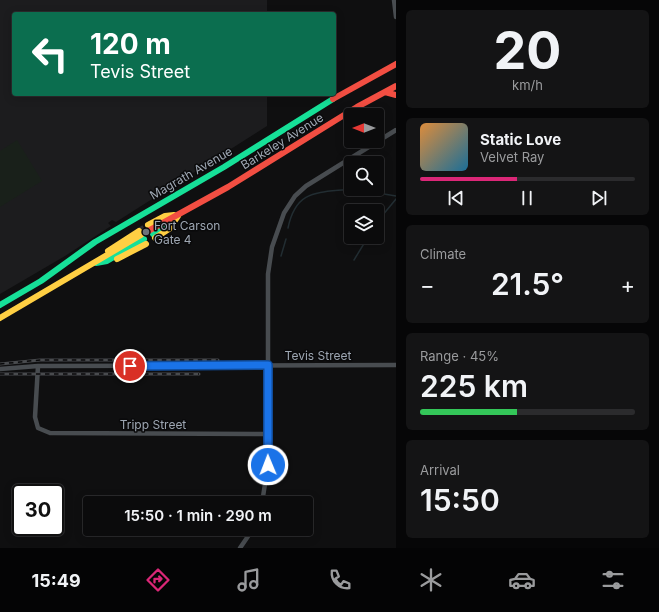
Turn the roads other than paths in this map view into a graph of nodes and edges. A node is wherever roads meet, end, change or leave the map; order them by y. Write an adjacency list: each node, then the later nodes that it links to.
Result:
1 (394, 0): 2 (street)
2 (396, 17)
3 (396, 64): 10 (main road, Magrath Avenue)
4 (396, 86): 5 (main road, Barkeley Avenue)
5 (385, 92): 6 (main road); 8 (main road, Barkeley Avenue)
6 (396, 95)
7 (396, 130): 12 (street)
8 (179, 214): 8 (main road, Barkeley Avenue)
9 (93, 264): 9 (main road); 11 (main road)
10 (0, 305)
11 (0, 318)
12 (268, 365): 13 (street, Tevis Street); 14 (street, Tevis Street); 16 (street)
13 (396, 365)
14 (38, 366): 15 (street, Tevis Street); 16 (street, Tripp Street)
15 (0, 369)
16 (268, 434): 17 (street)
17 (264, 496)
18 (248, 536): 19 (street)
19 (240, 548)

